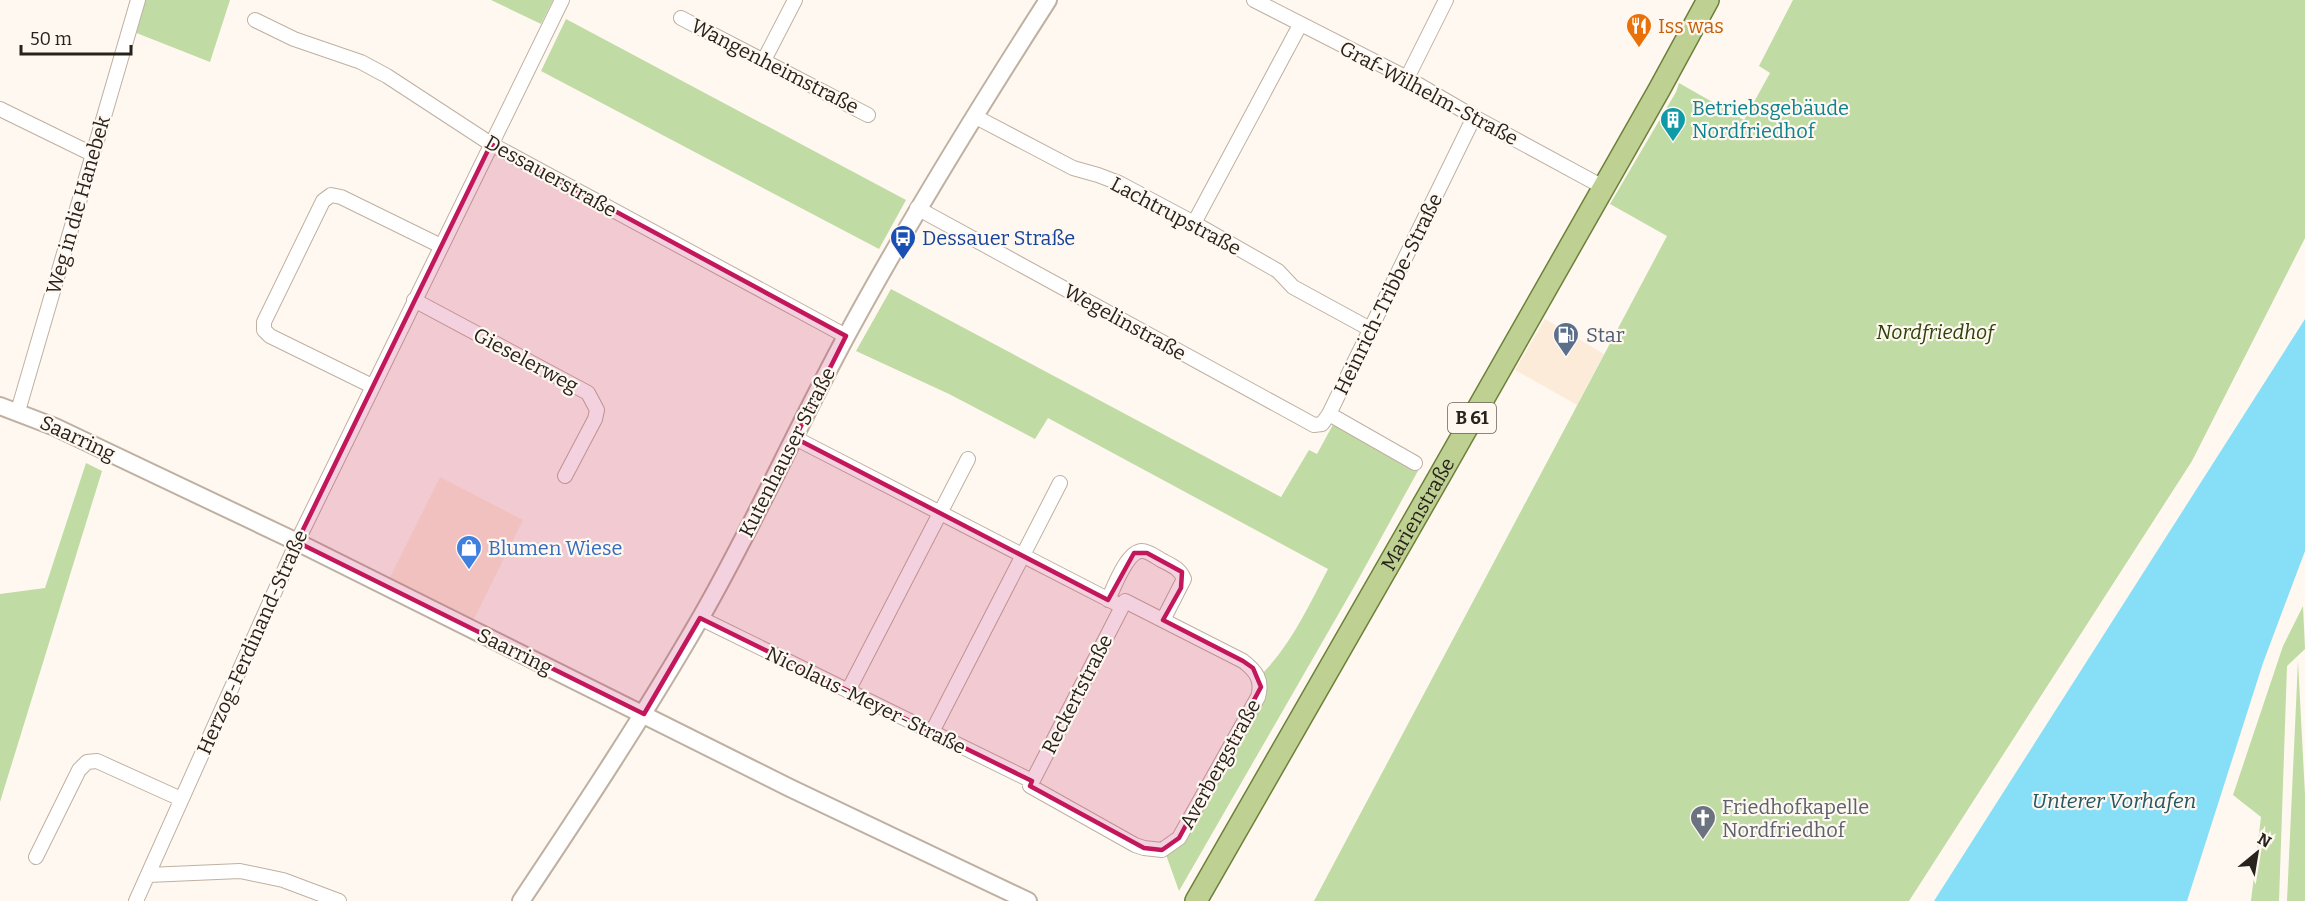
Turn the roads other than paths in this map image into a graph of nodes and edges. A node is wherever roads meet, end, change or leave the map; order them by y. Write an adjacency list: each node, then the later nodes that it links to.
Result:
1 (138, 0): 18 (street, Weg in die Hanebek)
2 (562, 0): 17 (street, Herzog-Ferdinand-Straße)
3 (795, 0): 11 (street)
4 (1048, 0): 15 (street, Kutenhauser Straße)
5 (1254, 0): 10 (street, Graf-Wilhelm-Straße)
6 (1446, 0): 12 (street)
7 (1708, 0): 19 (main road, Marienstraße / B 61)
8 (681, 18): 11 (street, Wangenheimstraße)
9 (255, 20): 17 (street, Dessauerstraße)
10 (1300, 25): 12 (street, Graf-Wilhelm-Straße); 21 (street)
11 (764, 60): 14 (street, Wangenheimstraße)
12 (1407, 78): 16 (street, Graf-Wilhelm-Straße)
13 (0, 109): 18 (street)
14 (868, 115)
15 (974, 116): 20 (street, Kutenhauser Straße); 21 (street, Lachtrupstraße)
16 (1474, 117): 19 (street, Graf-Wilhelm-Straße); 24 (street, Heinrich-Tribbe-Straße)
17 (491, 144): 22 (street, Herzog-Ferdinand-Straße); 25 (street, Dessauerstraße)
18 (92, 154): 28 (street, Weg in die Hanebek)
19 (1603, 187): 52 (main road, Marienstraße / B 61)
20 (917, 208): 25 (street, Kutenhauser Straße); 29 (street, Wegelinstraße)
21 (1194, 224): 24 (street, Lachtrupstraße)
22 (441, 246): 23 (street, Herzog-Ferdinand-Straße); 26 (street)
23 (414, 300): 26 (street, Herzog-Ferdinand-Straße); 33 (street, Gieselerweg)
24 (1370, 328): 29 (street, Heinrich-Tribbe-Straße)
25 (846, 336): 30 (street, Kutenhauser Straße)
26 (372, 386): 36 (street, Herzog-Ferdinand-Straße)
27 (0, 406): 28 (street, Saarring)
28 (18, 411): 36 (street, Saarring)
29 (1329, 414): 32 (street, Heinrich-Tribbe-Straße)
30 (795, 438): 35 (street); 39 (street, Kutenhauser Straße)
31 (968, 459): 35 (street)
32 (1415, 463)
33 (565, 476)
34 (1060, 483): 37 (street)
35 (940, 512): 37 (street); 41 (street)
36 (297, 542): 42 (street, Saarring); 45 (street, Herzog-Ferdinand-Straße)
37 (1023, 556): 38 (street); 43 (street)
38 (1114, 603): 40 (street, Averbergstraße); 40 (street, Reckertstraße); 44 (street, Reckertstraße)
39 (700, 618): 41 (street, Nicolaus-Meyer-Straße); 42 (street, Kutenhauser Straße)
40 (1163, 620): 44 (street, Averbergstraße)
41 (848, 691): 43 (street, Nicolaus-Meyer-Straße)
42 (644, 714): 50 (street, Kutenhauser Straße); 51 (street, Saarring)
43 (932, 732): 44 (street, Nicolaus-Meyer-Straße)
44 (1032, 781)
45 (181, 799): 46 (street); 47 (street, Herzog-Ferdinand-Straße)
46 (36, 858)
47 (148, 875): 48 (street, Herzog-Ferdinand-Straße); 49 (street)
48 (136, 901)
49 (339, 901)
50 (521, 901)
51 (1028, 901)
52 (1196, 901)

